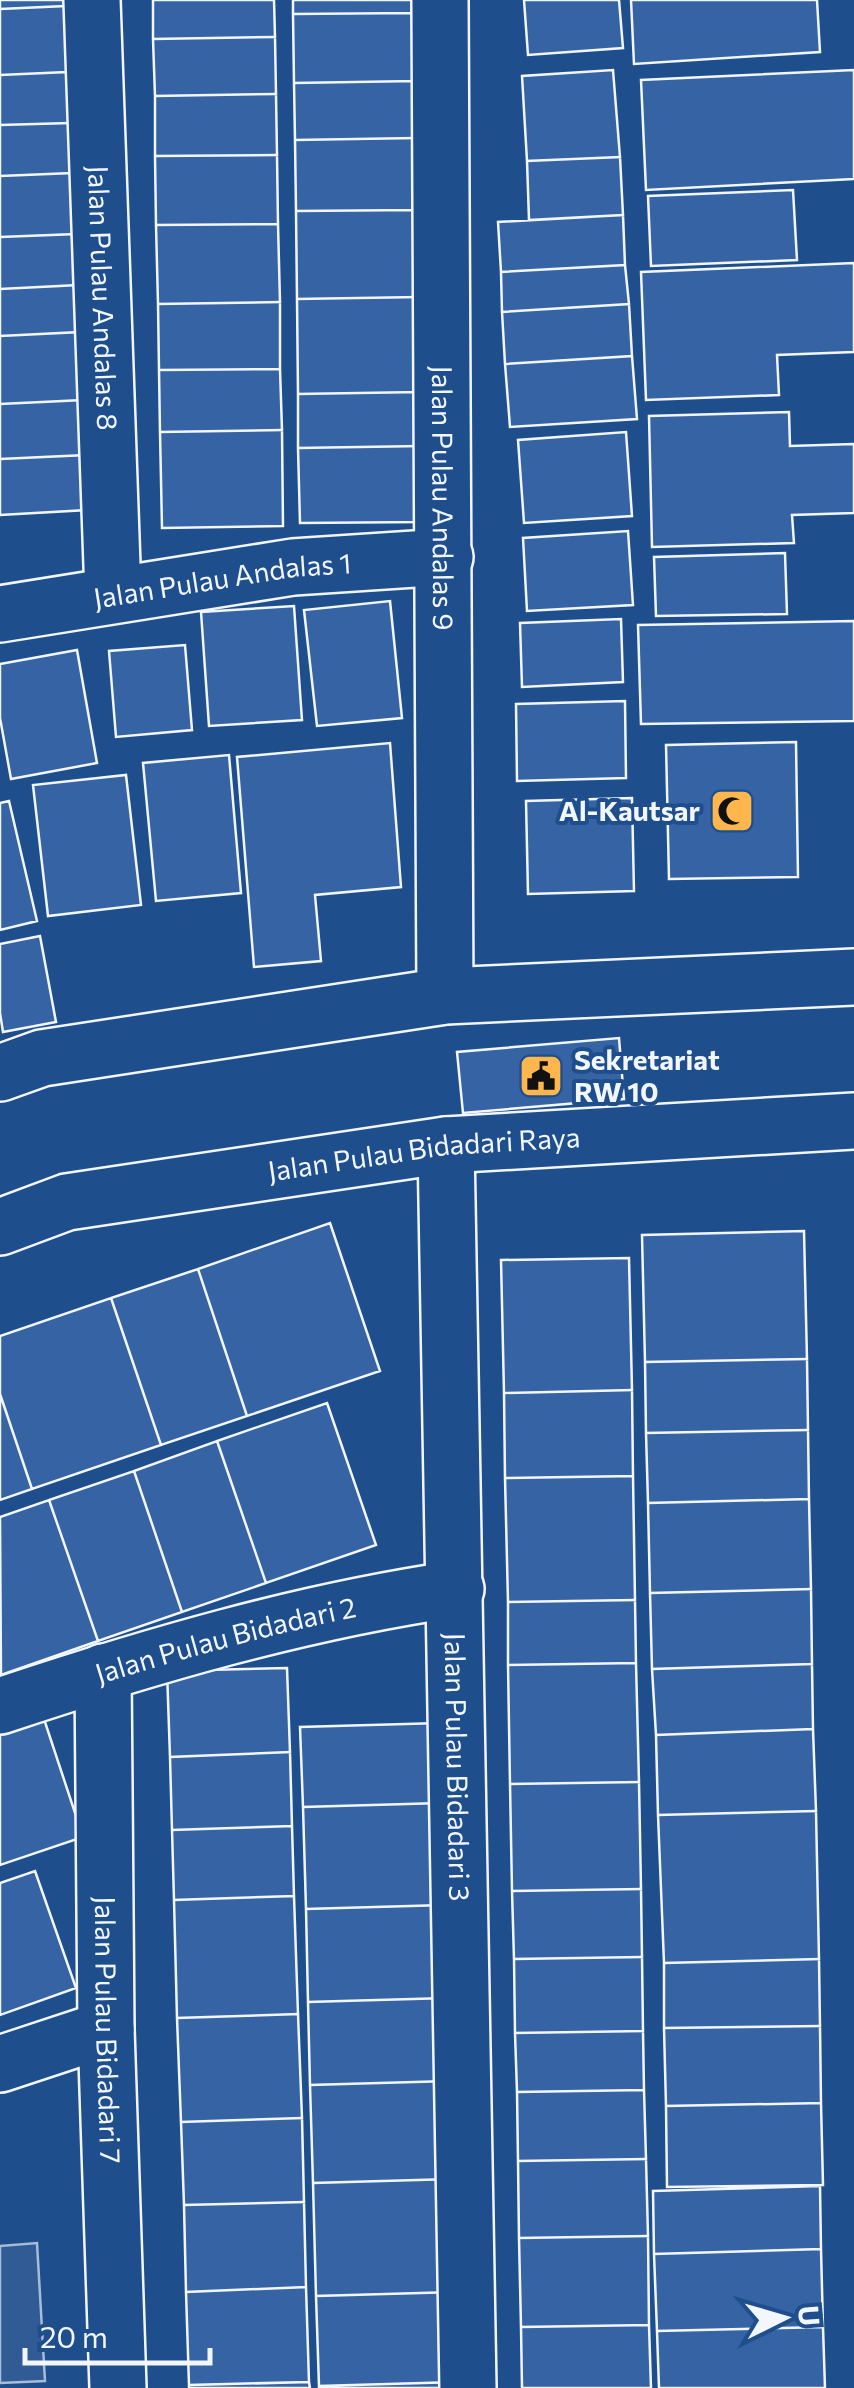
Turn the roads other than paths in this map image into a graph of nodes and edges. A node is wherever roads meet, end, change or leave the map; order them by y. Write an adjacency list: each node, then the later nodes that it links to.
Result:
1 (92, 0): 4 (street, Jalan Pulau Andalas 8)
2 (440, 0): 3 (street, Jalan Pulau Andalas 9)
3 (445, 557): 4 (street, Jalan Pulau Andalas 1); 7 (street, Jalan Pulau Andalas 9)
4 (113, 594): 5 (street, Jalan Pulau Andalas 1)
5 (0, 614)
6 (854, 977): 7 (street)
7 (445, 996): 8 (street)
8 (0, 1073)
9 (854, 1120): 10 (street, Jalan Pulau Bidadari Raya)
10 (446, 1145): 11 (street, Jalan Pulau Bidadari Raya); 12 (street, Jalan Pulau Bidadari 3)
11 (0, 1227)
12 (456, 1589): 13 (street, Jalan Pulau Bidadari 2); 18 (street, Jalan Pulau Bidadari 3)
13 (103, 1672): 14 (street, Jalan Pulau Bidadari 2); 15 (street, Jalan Pulau Bidadari 7)
14 (0, 1706)
15 (106, 2029): 16 (street); 17 (street, Jalan Pulau Bidadari 7)
16 (0, 2064)
17 (118, 2388)
18 (468, 2388)

